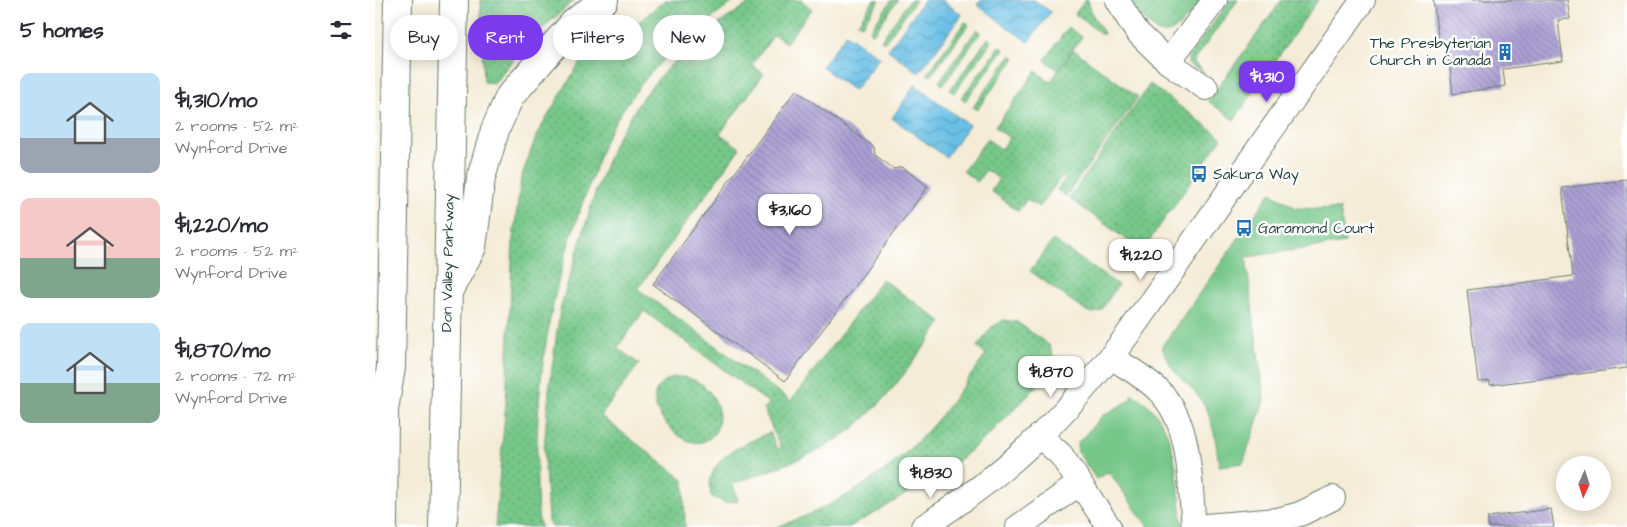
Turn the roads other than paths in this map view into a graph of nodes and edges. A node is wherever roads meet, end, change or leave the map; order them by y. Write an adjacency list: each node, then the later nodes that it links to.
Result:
1 (398, 0): 12 (highway)
2 (454, 0): 9 (highway, Don Valley Parkway)
3 (604, 0): 9 (highway)
4 (1117, 0): 7 (street)
5 (1215, 0): 7 (street)
6 (1363, 0): 10 (street)
7 (1168, 62): 8 (street)
8 (1206, 88)
9 (447, 293): 18 (highway, Don Valley Parkway)
10 (1111, 357): 13 (street); 22 (street)
11 (375, 378): 12 (highway)
12 (384, 409): 17 (highway)
13 (1041, 437): 14 (street); 19 (street)
14 (1080, 483): 20 (street); 21 (street)
15 (1333, 498): 16 (street)
16 (1276, 515): 22 (street)
17 (383, 527)
18 (443, 527)
19 (923, 527)
20 (1018, 527)
21 (1109, 527)
22 (1194, 527)

